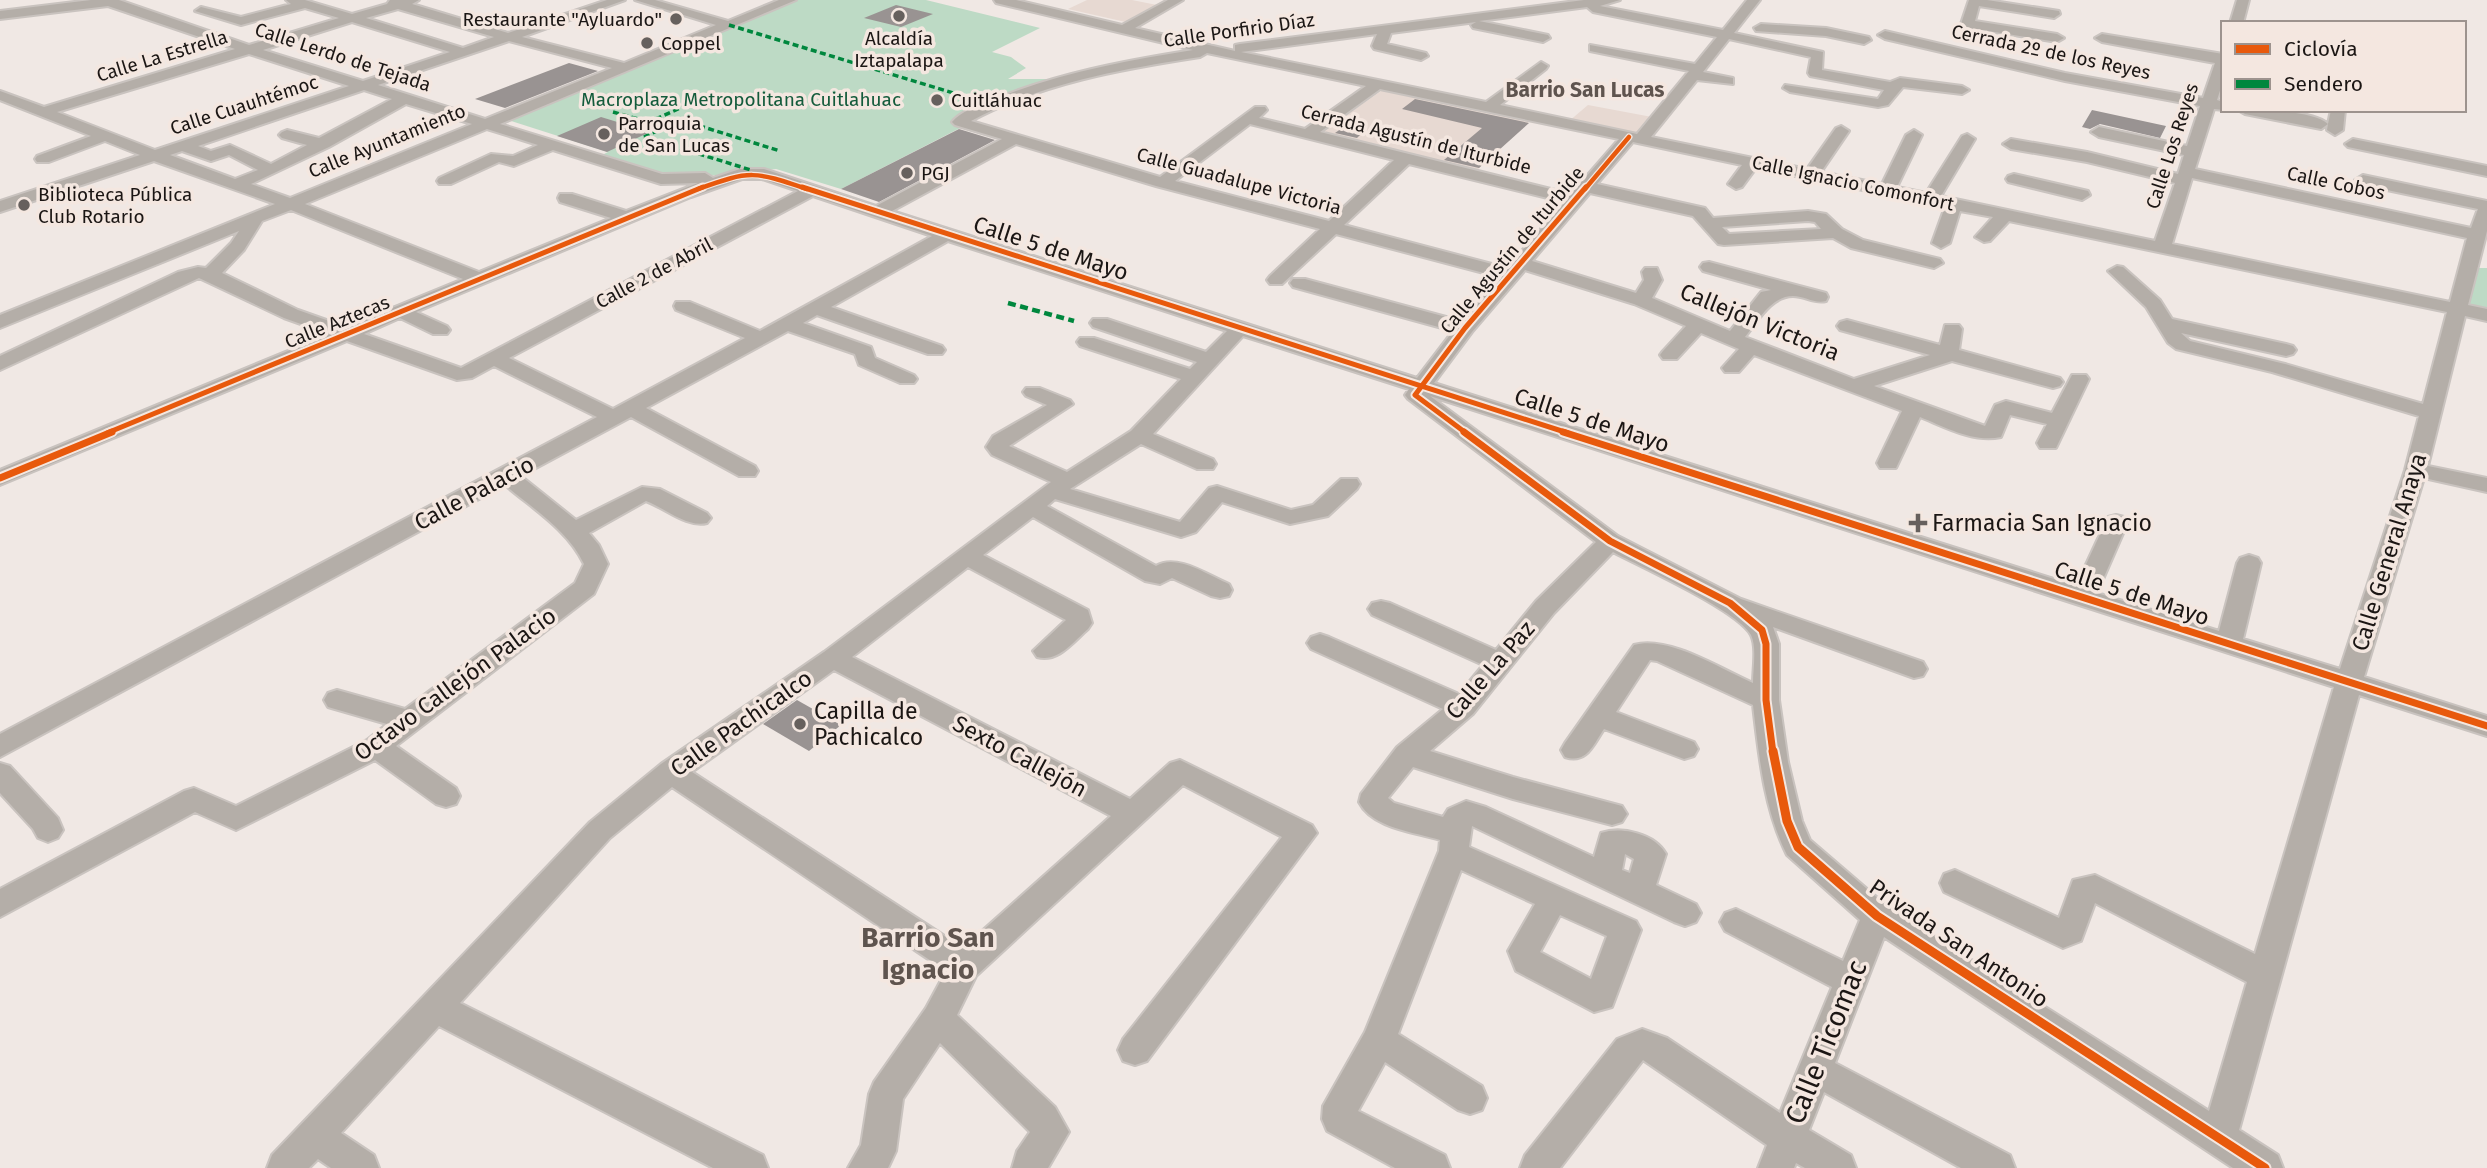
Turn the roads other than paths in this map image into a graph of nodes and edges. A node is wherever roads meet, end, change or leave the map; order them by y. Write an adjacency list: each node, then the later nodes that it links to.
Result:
1 (382, 0): 14 (street)
2 (413, 0): 14 (street, Calle La Estrella)
3 (620, 0): 32 (street, Calle Cuauhtémoc)
4 (641, 0): 25 (street)
5 (790, 0): 25 (street, Calle Ayuntamiento)
6 (1000, 0): 26 (street, Calle Ignacio Comonfort)
7 (1011, 0): 26 (street, Calle Ignacio Comonfort)
8 (1613, 0): 15 (street, Calle Porfirio Díaz)
9 (2243, 0): 23 (street)
10 (101, 1): 19 (street, Calle Lerdo de Tejada); 38 (street, Calle Lerdo de Tejada)
11 (1975, 1): 18 (street); 30 (street)
12 (299, 2): 17 (street); 21 (street)
13 (1179, 4): 26 (street); 29 (street)
14 (398, 5): 21 (street, Calle La Estrella); 32 (street)
15 (1579, 5): 22 (street, Calle Porfirio Díaz); 28 (street)
16 (1752, 7): 28 (street, Calle Agustín de Iturbide)
17 (201, 11)
18 (2054, 14)
19 (0, 15)
20 (1783, 15): 24 (street)
21 (353, 19): 38 (street, Calle La Estrella); 41 (street)
22 (1457, 20): 27 (street, Calle Porfirio Díaz); 33 (street)
23 (2237, 21)
24 (1837, 23)
25 (729, 24): 45 (street, Calle Ayuntamiento)
26 (1126, 28): 29 (street, Calle Ignacio Comonfort); 39 (street, Calle Ignacio Comonfort)
27 (1385, 30): 39 (street, Calle Porfirio Díaz); 42 (street)
28 (1731, 30): 36 (street); 48 (street, Calle Agustín de Iturbide); 54 (street)
29 (1150, 33): 39 (street, Calle Ignacio Comonfort)
30 (2028, 33): 34 (street); 40 (street)
31 (1885, 35): 59 (street, Cerrada 2º de los Reyes)
32 (508, 37): 41 (street, Calle Cuauhtémoc); 45 (street)
33 (1543, 38)
34 (2057, 38)
35 (2102, 38): 43 (street)
36 (1864, 40)
37 (1595, 48): 48 (street)
38 (251, 49): 53 (street, Calle Lerdo de Tejada); 62 (street, Calle La Estrella)
39 (1211, 49): 52 (street, Calle Ignacio Comonfort); 65 (street, Calle Porfirio Díaz)
40 (2023, 51)
41 (464, 52): 46 (street, Calle Cuauhtémoc)
42 (1422, 56)
43 (2221, 61)
44 (1541, 66): 60 (street)
45 (625, 67): 67 (street, Calle Ayuntamiento)
46 (418, 68): 49 (street); 50 (street, Calle Cuauhtémoc)
47 (2221, 68): 59 (street, Calle Los Reyes)
48 (1697, 72): 51 (street); 74 (street, Calle Agustín de Iturbide)
49 (439, 74)
50 (387, 78): 53 (street, Calle Cuauhtémoc); 57 (street)
51 (1728, 81)
52 (1378, 84): 60 (street, Calle Ignacio Comonfort); 70 (street)
53 (366, 86): 57 (street, Calle Lerdo de Tejada); 81 (street, Calle Cuauhtémoc)
54 (1894, 87): 55 (street); 56 (street)
55 (1790, 88)
56 (1962, 90)
57 (408, 93): 67 (street, Calle Lerdo de Tejada); 77 (street)
58 (0, 95): 62 (street)
59 (2216, 105): 82 (street, Calle Los Reyes)
60 (1488, 108): 74 (street, Calle Ignacio Comonfort)
61 (1262, 109): 66 (street)
62 (42, 112): 73 (street)
63 (2255, 112): 64 (street)
64 (2337, 112)
65 (962, 120): 75 (street, Calle Guadalupe Victoria)
66 (1247, 120): 70 (street, Cerrada Agustín de Iturbide); 95 (street)
67 (486, 123): 80 (street, Calle Lerdo de Tejada); 105 (street, Calle Ayuntamiento)
68 (1841, 131): 90 (street)
69 (2099, 132): 82 (street)
70 (1308, 134): 84 (street, Cerrada Agustín de Iturbide)
71 (287, 135): 77 (street)
72 (1914, 135): 99 (street)
73 (105, 136): 83 (street); 85 (street)
74 (1635, 138): 86 (street, Calle Ignacio Comonfort); 101 (street, Calle Agustín de Iturbide)
75 (1014, 139): 95 (street, Calle Guadalupe Victoria); 103 (street)
76 (1967, 139): 104 (street)
77 (324, 144): 87 (street)
78 (2011, 144): 91 (street, Calle Cobos)
79 (2353, 144): 88 (street)
80 (552, 145): 89 (street, Calle Lerdo de Tejada); 94 (street)
81 (184, 147): 83 (street, Calle Cuauhtémoc); 87 (street)
82 (2193, 152): 91 (street, Calle Los Reyes)
83 (156, 156): 97 (street); 107 (street, Calle Cuauhtémoc)
84 (1406, 158): 101 (street, Cerrada Agustín de Iturbide); 115 (street)
85 (43, 159)
86 (1752, 163): 90 (street, Calle Ignacio Comonfort); 96 (street)
87 (271, 170): 97 (street)
88 (2487, 171)
89 (740, 174): 98 (street, Calle 5 de Mayo); 100 (street, Calle 5 de Mayo)
90 (1811, 175): 99 (street, Calle Ignacio Comonfort)
91 (2185, 176): 117 (street, Calle Cobos); 120 (street, Calle Los Reyes)
92 (2014, 179): 114 (street)
93 (2363, 180): 108 (street)
94 (445, 181)
95 (1163, 183): 115 (street, Calle Guadalupe Victoria)
96 (1736, 184)
97 (234, 185): 105 (street)
98 (814, 189): 109 (street, Calle 5 de Mayo); 155 (street, Calle 2 de Abril)
99 (1887, 190): 104 (street, Calle Ignacio Comonfort)
100 (685, 193): 112 (street, Calle Aztecas)
101 (1581, 194): 122 (street, Cerrada Agustín de Iturbide); 124 (street, Calle Agustín de Iturbide)
102 (566, 198): 112 (street)
103 (902, 199): 109 (street); 113 (street)
104 (1931, 199): 106 (street, Calle Ignacio Comonfort)
105 (289, 203): 111 (street, Calle Ayuntamiento); 128 (street)
106 (1954, 204): 110 (street, Calle Ignacio Comonfort); 119 (street)
107 (0, 207)
108 (2487, 208): 117 (street, Calle General Anaya)
109 (880, 211): 113 (street, Calle 5 de Mayo)
110 (2005, 215): 114 (street, Calle Ignacio Comonfort); 118 (street)
111 (256, 217): 127 (street); 139 (street, Calle Ayuntamiento)
112 (627, 217): 128 (street, Calle Aztecas)
113 (908, 221): 116 (street, Calle 5 de Mayo)
114 (2061, 225): 120 (street, Calle Ignacio Comonfort)
115 (1332, 227): 124 (street, Calle Guadalupe Victoria); 129 (street)
116 (946, 235): 135 (street, Calle Palacio); 145 (street, Calle 5 de Mayo)
117 (2477, 235): 121 (street, Calle General Anaya)
118 (1984, 237)
119 (1941, 243)
120 (2162, 247): 136 (street, Calle Ignacio Comonfort)
121 (2479, 261): 136 (street, Calle General Anaya)
122 (1934, 263)
123 (1709, 267): 131 (street)
124 (1516, 269): 133 (street, Callejón Victoria); 144 (street, Calle Agustín de Iturbide)
125 (2117, 271): 156 (street)
126 (1651, 272): 133 (street)
127 (210, 274): 148 (street, Calle 2 de Abril); 157 (street)
128 (479, 279): 137 (street, Calle Aztecas)
129 (1276, 280)
130 (1299, 283): 144 (street)
131 (1788, 288): 132 (street); 151 (street)
132 (1819, 297)
133 (1641, 300): 142 (street, Callejón Victoria)
134 (683, 306): 149 (street)
135 (817, 308): 141 (street, Calle Palacio); 152 (street)
136 (2459, 309): 138 (street, Calle Ignacio Comonfort); 169 (street, Calle General Anaya)
137 (402, 312): 146 (street); 148 (street, Calle Aztecas)
138 (2487, 315)
139 (0, 322)
140 (1100, 323): 158 (street)
141 (787, 324): 149 (street, Calle Palacio); 160 (street)
142 (1697, 326): 151 (street, Callejón Victoria); 153 (street)
143 (1847, 326): 154 (street)
144 (1465, 328): 163 (street, Calle Agustín de Iturbide)
145 (1239, 329): 158 (street, Calle Pachicalco); 163 (street, Calle 5 de Mayo)
146 (440, 330)
147 (1952, 330): 154 (street)
148 (348, 335): 155 (street, Calle 2 de Abril); 178 (street, Calle Aztecas)
149 (761, 338): 168 (street, Calle Palacio)
150 (1087, 342): 158 (street)
151 (1742, 344): 159 (street); 164 (street, Callejón Victoria)
152 (935, 350)
153 (1670, 355)
154 (1949, 355): 162 (street); 164 (street)
155 (494, 358): 168 (street)
156 (2282, 359): 166 (street); 169 (street)
157 (0, 364)
158 (1202, 368): 171 (street, Calle Pachicalco)
159 (1732, 368)
160 (907, 379)
161 (2079, 379): 170 (street)
162 (2053, 382)
163 (1422, 386): 185 (street, Privada San Antonio); 189 (street, Calle 5 de Mayo)
164 (1852, 386): 167 (street, Callejón Victoria)
165 (1033, 392): 181 (street)
166 (2277, 392)
167 (1914, 408): 170 (street, Callejón Victoria); 173 (street)
168 (622, 413): 176 (street); 177 (street, Calle Palacio)
169 (2432, 413): 175 (street, Calle General Anaya)
170 (2059, 421): 172 (street)
171 (1139, 436): 174 (street); 181 (street, Calle Pachicalco)
172 (2048, 443)
173 (1888, 463)
174 (1205, 464)
175 (2416, 470): 180 (street); 198 (street, Calle General Anaya)
176 (747, 471)
177 (507, 476): 184 (street, Octavo Callejón Palacio); 205 (street, Calle Palacio)
178 (0, 478)
179 (1349, 484): 181 (street)
180 (2487, 485)
181 (1051, 493): 186 (street, Calle Pachicalco); 188 (street)
182 (699, 518): 184 (street)
183 (2116, 522): 189 (street)
184 (573, 531): 203 (street, Octavo Callejón Palacio)
185 (1610, 541): 190 (street, Privada San Antonio); 196 (street, Calle La Paz)
186 (965, 556): 194 (street); 195 (street, Calle Pachicalco)
187 (2249, 563): 193 (street)
188 (1220, 590)
189 (2083, 597): 193 (street, Calle 5 de Mayo)
190 (1730, 603): 197 (street); 200 (street, Privada San Antonio)
191 (1381, 609): 196 (street)
192 (1320, 643): 201 (street)
193 (2229, 644): 198 (street, Calle 5 de Mayo)
194 (1046, 651)
195 (833, 658): 210 (street, Calle Pachicalco); 213 (street, Sexto Callejón)
196 (1500, 662): 201 (street, Calle La Paz)
197 (1914, 669)
198 (2348, 682): 204 (street, Calle 5 de Mayo); 226 (street, Calle General Anaya)
199 (337, 700): 203 (street)
200 (1766, 700): 202 (street); 223 (street, Privada San Antonio)
201 (1463, 707): 209 (street, Calle La Paz)
202 (1599, 716): 207 (street); 208 (street)
203 (409, 720): 206 (street, Octavo Callejón Palacio)
204 (2487, 726)
205 (0, 747)
206 (377, 747): 212 (street); 221 (street, Octavo Callejón Palacio)
207 (1684, 749)
208 (1575, 750)
209 (1407, 754): 214 (street); 216 (street, Calle La Paz)
210 (671, 772): 225 (street); 228 (street, Calle Pachicalco)
211 (0, 774): 215 (street)
212 (446, 796)
213 (1133, 814): 225 (street); 231 (street)
214 (1612, 814)
215 (48, 830)
216 (1455, 842): 217 (street); 220 (street); 230 (street)
217 (1606, 876): 219 (street); 219 (street)
218 (1955, 883): 226 (street)
219 (1639, 892): 222 (street)
220 (1554, 898): 220 (street)
221 (0, 904)
222 (1685, 913)
223 (1877, 916): 227 (street, Calle Ticomac); 235 (street, Privada San Antonio)
224 (1735, 922): 227 (street)
225 (965, 966): 229 (street)
226 (2267, 976): 235 (street, Calle General Anaya)
227 (1850, 980): 232 (street, Calle Ticomac)
228 (435, 1007): 234 (street, Calle Pachicalco); 239 (street)
229 (938, 1019): 240 (street); 241 (street)
230 (1379, 1041): 233 (street); 242 (street)
231 (1135, 1050)
232 (1816, 1070): 236 (street, Calle Ticomac); 245 (street)
233 (1470, 1098)
234 (316, 1136): 237 (street, Calle Pachicalco); 238 (street)
235 (2219, 1138): 246 (street, Privada San Antonio)
236 (1782, 1153): 243 (street); 244 (street)
237 (285, 1168)
238 (361, 1168)
239 (750, 1168)
240 (866, 1168)
241 (1030, 1168)
242 (1432, 1168)
243 (1538, 1168)
244 (1838, 1168)
245 (1997, 1168)
246 (2265, 1168)

